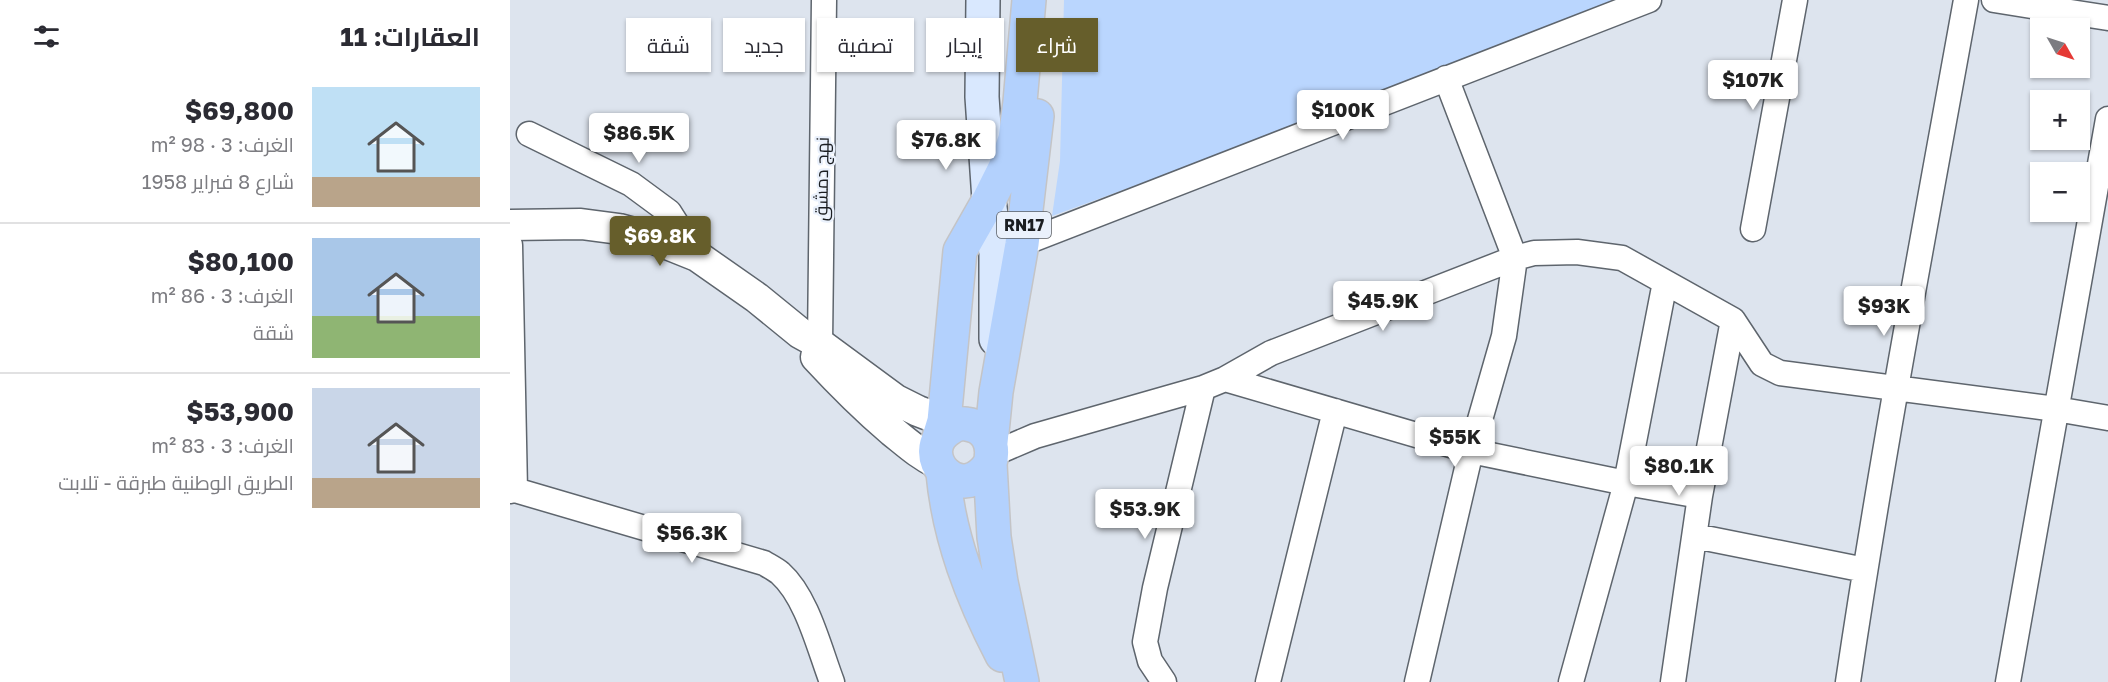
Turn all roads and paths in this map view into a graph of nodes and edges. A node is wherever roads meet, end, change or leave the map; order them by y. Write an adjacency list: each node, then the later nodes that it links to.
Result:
1 (824, 0): 23 (street, نهج دمشق)
2 (983, 0): 10 (main road)
3 (1649, 0): 9 (street)
4 (1795, 0): 15 (street)
5 (1966, 0): 25 (street)
6 (1994, 0): 8 (street)
7 (1029, 4): 13 (main road, RN17); 17 (main road, RN17)
8 (2108, 18)
9 (1446, 78): 17 (street); 20 (street)
10 (982, 97): 13 (main road); 18 (main road)
11 (2108, 119): 26 (street)
12 (529, 134): 19 (street)
13 (989, 200): 17 (main road); 18 (main road, RN17)
14 (510, 225): 19 (street)
15 (1753, 229)
16 (510, 244): 33 (street)
17 (1009, 248): 31 (main road, RN17)
18 (960, 251): 29 (main road, RN17)
19 (697, 256): 23 (street)
20 (1515, 258): 21 (street); 24 (street); 30 (street)
21 (1665, 282): 22 (street); 32 (street)
22 (1733, 320): 25 (street); 34 (street)
23 (812, 345): 29 (street); 29 (street)
24 (1214, 383): 27 (street); 31 (street); 39 (street)
25 (1896, 389): 26 (street); 36 (street)
26 (2056, 409): 28 (street); 45 (street)
27 (1335, 411): 30 (street); 40 (street)
28 (2108, 418)
29 (945, 444): 31 (main road); 31 (main road); 38 (main road, RN17)
30 (1471, 451): 32 (street); 41 (street)
31 (992, 453): 38 (main road, RN17)
32 (1626, 483): 34 (street); 42 (street)
33 (513, 491): 37 (street)
34 (1700, 496): 35 (street)
35 (1695, 536): 36 (street); 43 (street)
36 (1864, 570): 44 (street)
37 (832, 682)
38 (1020, 682)
39 (1164, 682)
40 (1268, 682)
41 (1417, 682)
42 (1571, 682)
43 (1673, 682)
44 (1848, 682)
45 (2008, 682)

